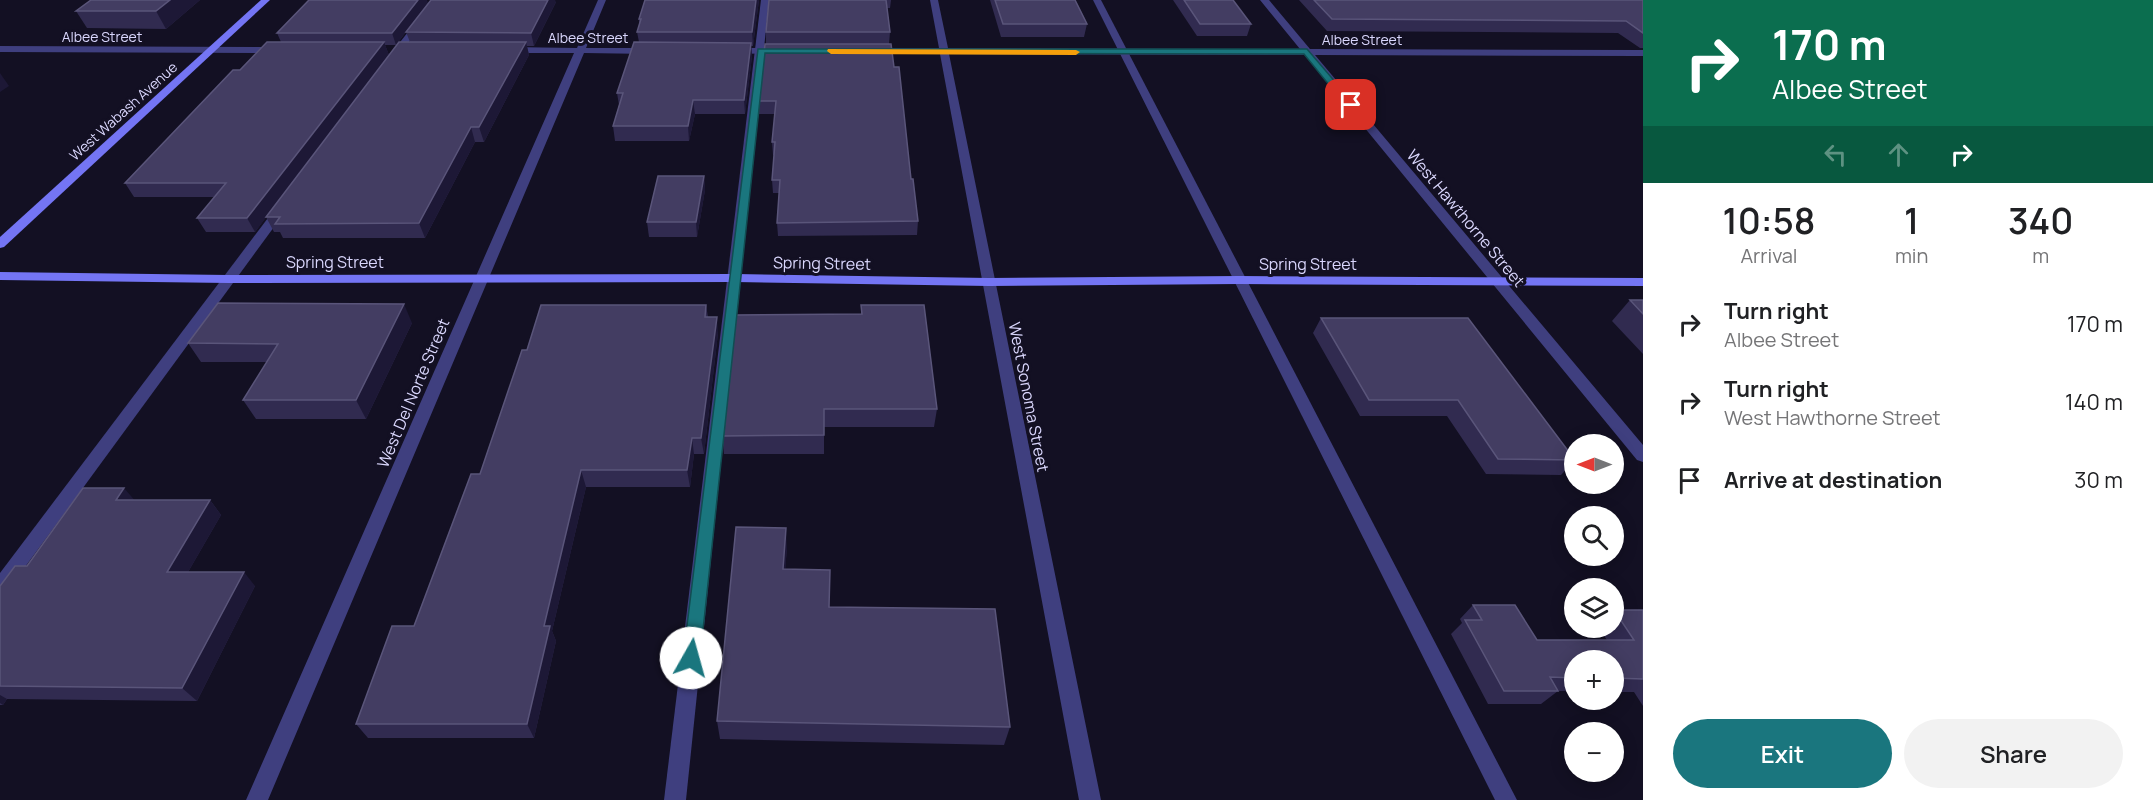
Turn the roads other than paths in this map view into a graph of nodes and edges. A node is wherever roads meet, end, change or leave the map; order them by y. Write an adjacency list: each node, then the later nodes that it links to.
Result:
1 (266, 0): 9 (street, West Wabash Avenue)
2 (437, 0): 22 (street)
3 (603, 0): 12 (street, West Del Norte Street)
4 (765, 0): 15 (street)
5 (934, 0): 18 (street, West Sonoma Street)
6 (1097, 0): 20 (street)
7 (1264, 0): 19 (street, West Hawthorne Street)
8 (0, 49): 9 (street, Albee Street)
9 (213, 50): 10 (street, Albee Street); 24 (street, West Wabash Avenue)
10 (284, 50)
11 (494, 50): 12 (street, Albee Street)
12 (581, 50): 13 (street, Albee Street); 28 (street, West Del Norte Street)
13 (666, 51)
14 (726, 51): 15 (street)
15 (761, 51): 16 (street); 26 (street)
16 (795, 51)
17 (864, 51): 18 (street, Albee Street)
18 (944, 52): 20 (street, Albee Street); 31 (street, West Sonoma Street)
19 (1307, 52): 20 (street, Albee Street); 21 (street, Albee Street); 30 (street, West Hawthorne Street)
20 (1123, 53): 29 (street)
21 (1643, 53)
22 (385, 69)
23 (292, 193): 27 (street)
24 (0, 244)
25 (0, 276): 27 (street, Spring Street)
26 (735, 278): 28 (street, Spring Street); 31 (street, Spring Street); 36 (street)
27 (228, 279): 28 (street, Spring Street); 34 (street)
28 (482, 279): 35 (street, West Del Norte Street)
29 (1239, 280): 30 (street, Spring Street); 31 (street, Spring Street); 38 (street)
30 (1497, 281): 32 (street, Spring Street); 33 (street, West Hawthorne Street)
31 (989, 282): 37 (street, West Sonoma Street)
32 (1643, 282)
33 (1643, 456)
34 (0, 587)
35 (257, 800)
36 (675, 800)
37 (1090, 800)
38 (1506, 800)

